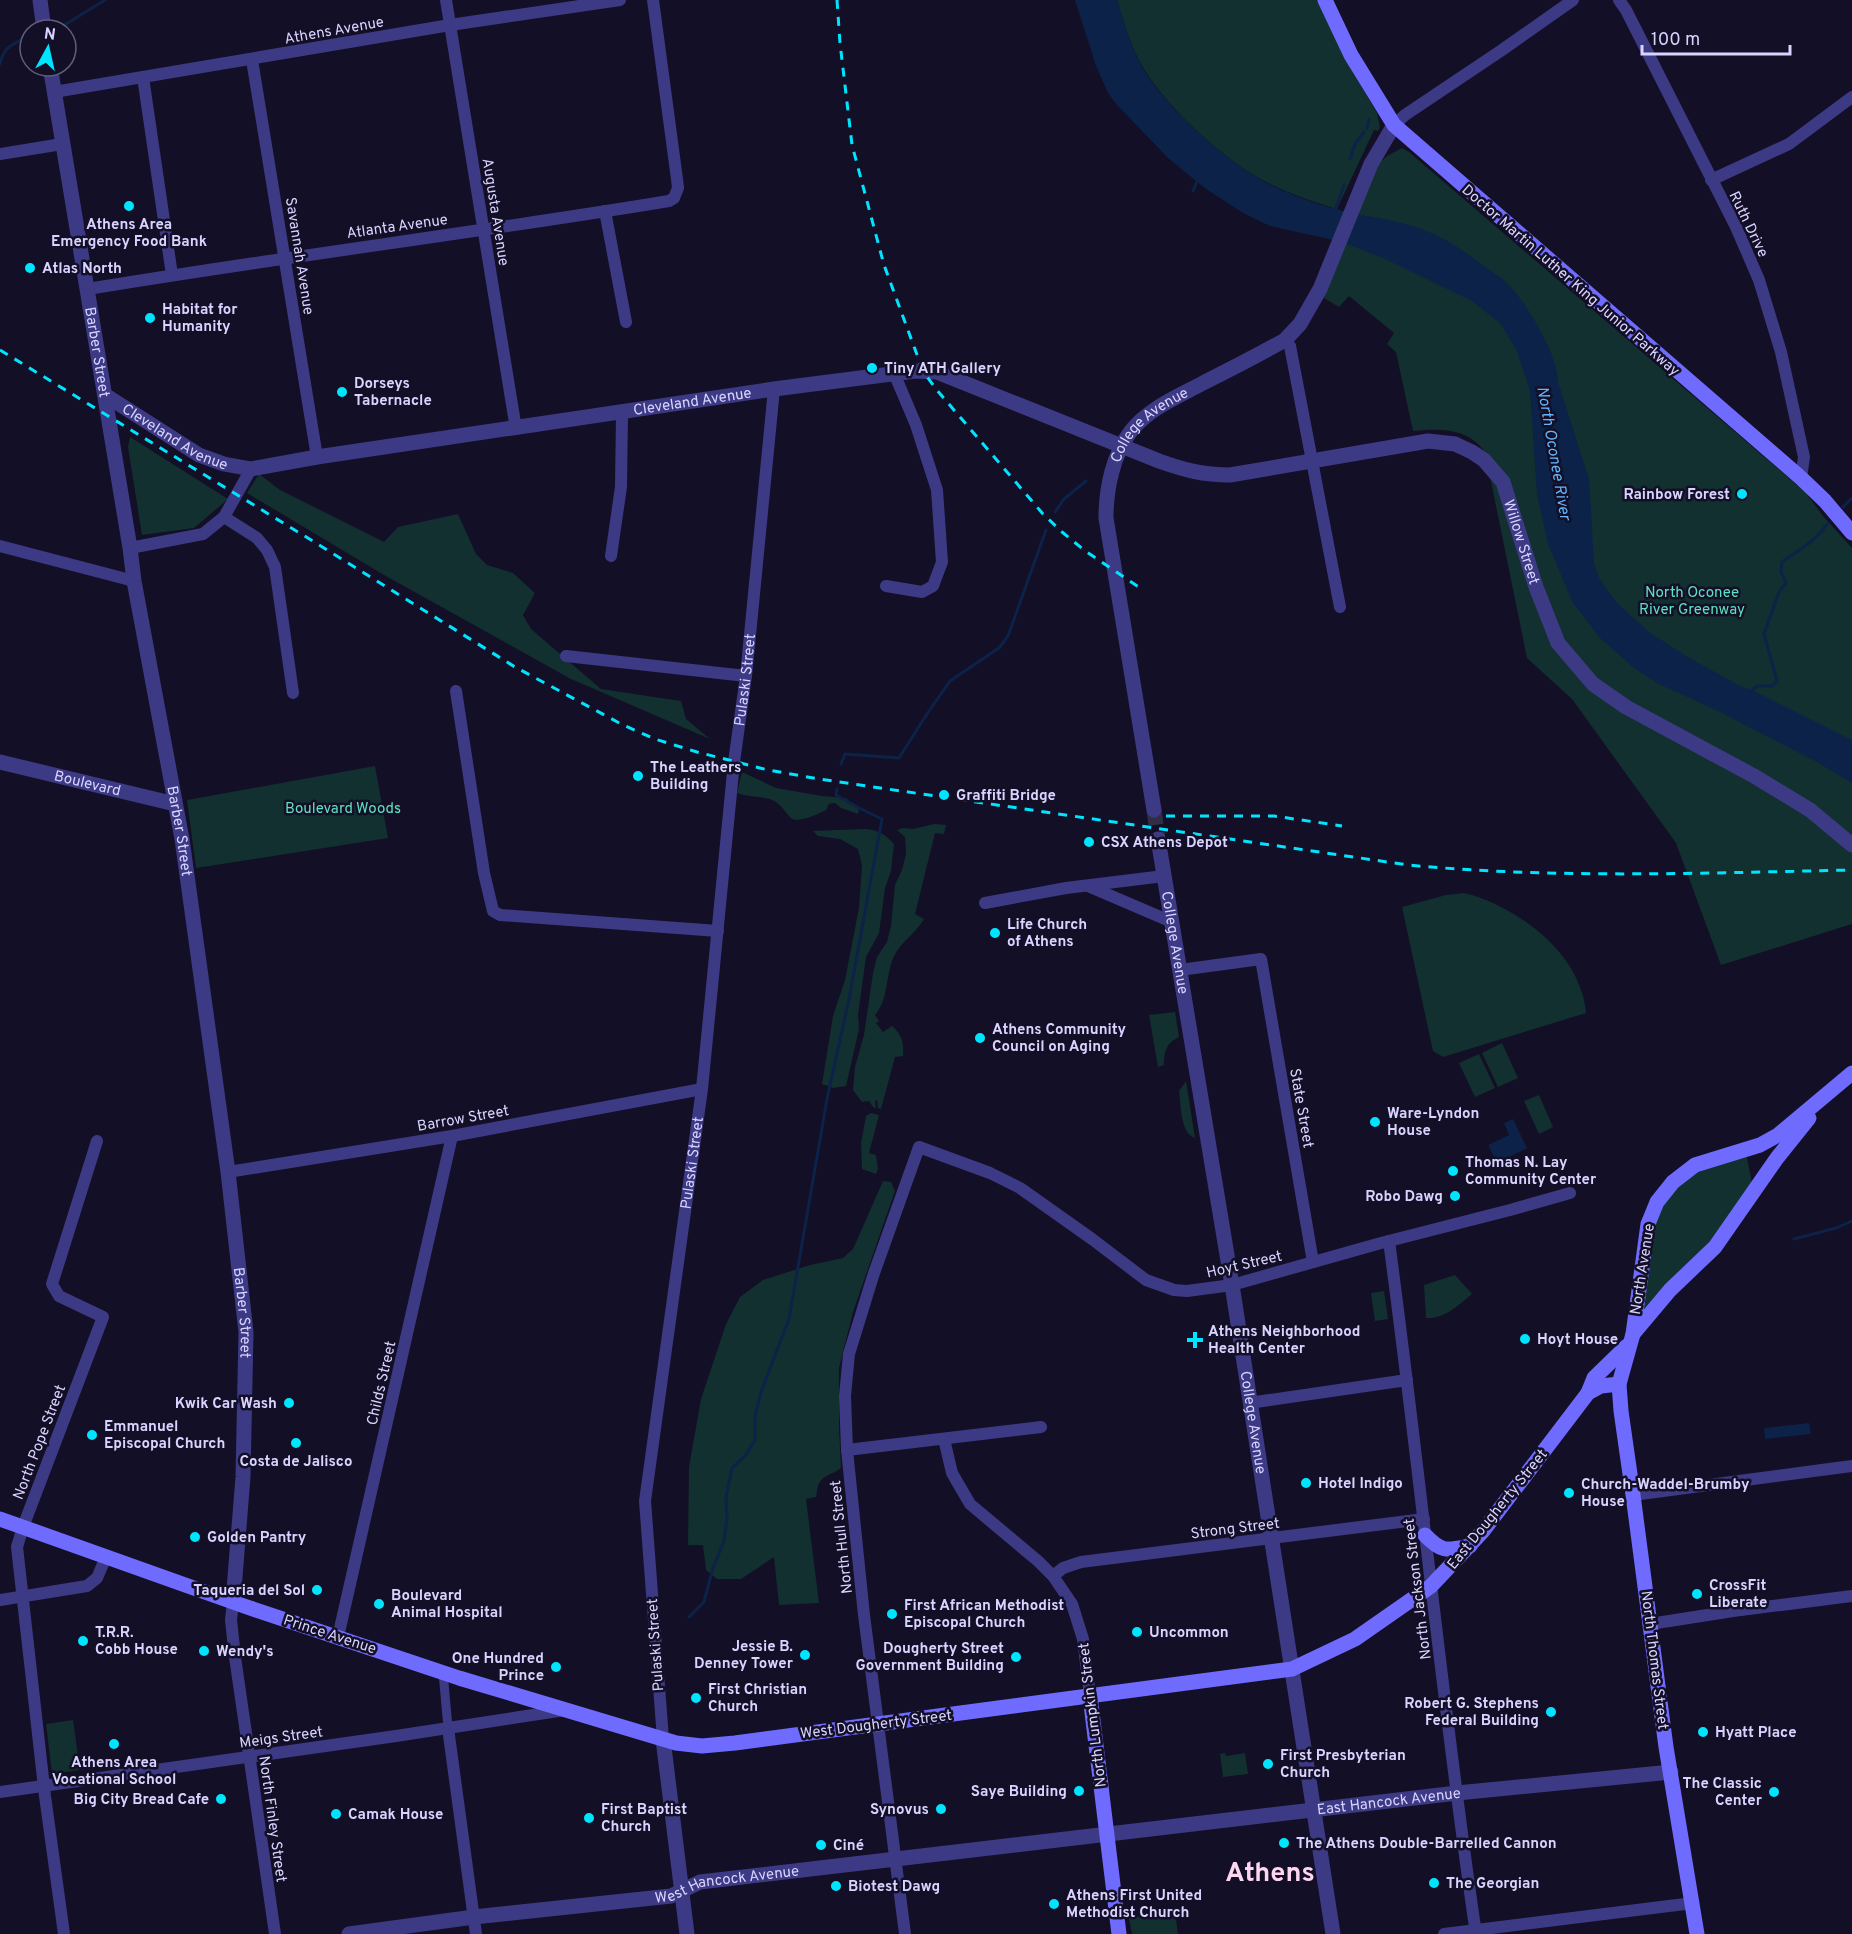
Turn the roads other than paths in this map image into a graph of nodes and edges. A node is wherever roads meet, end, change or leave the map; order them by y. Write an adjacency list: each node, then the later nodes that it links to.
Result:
1 (40, 0): 8 (street)
2 (446, 0): 9 (street, Augusta Avenue)
3 (620, 0): 9 (street, Athens Avenue)
4 (653, 0): 21 (street, Atlanta Avenue)
5 (1325, 0): 15 (main road, Doctor Martin Luther King Junior Parkway)
6 (1573, 0): 15 (street)
7 (1619, 0): 20 (street, Ruth Drive)
8 (42, 18)
9 (450, 25): 10 (street, Athens Avenue); 22 (street, Augusta Avenue)
10 (252, 60): 11 (street, Athens Avenue); 23 (street, Savannah Avenue)
11 (143, 77): 13 (street, Athens Avenue); 24 (street)
12 (52, 78): 13 (street, Barber Street)
13 (54, 92): 16 (street, Barber Street)
14 (1852, 96): 20 (street)
15 (1394, 125): 17 (main road, Doctor Martin Luther King Junior Parkway); 19 (street, College Avenue)
16 (62, 144): 18 (street); 25 (street, Barber Street)
17 (1416, 145): 19 (street); 37 (main road, Doctor Martin Luther King Junior Parkway)
18 (0, 154)
19 (1375, 157): 27 (street, College Avenue)
20 (1711, 180): 37 (street, Ruth Drive)
21 (605, 211): 22 (street, Atlanta Avenue); 26 (street)
22 (483, 229): 23 (street, Atlanta Avenue); 32 (street, Augusta Avenue)
23 (285, 258): 24 (street, Atlanta Avenue); 34 (street, Savannah Avenue)
24 (172, 275): 25 (street, Atlanta Avenue)
25 (88, 289): 30 (street, Barber Street)
26 (626, 322)
27 (1284, 340): 33 (street, College Avenue); 35 (street)
28 (894, 373): 29 (street, Cleveland Avenue); 33 (street, Cleveland Avenue); 44 (street)
29 (774, 389): 31 (street, Cleveland Avenue); 47 (street, Pulaski Street)
30 (105, 395): 36 (street, Cleveland Avenue); 41 (street, Barber Street)
31 (622, 413): 32 (street, Cleveland Avenue); 42 (street)
32 (516, 429): 34 (street, Cleveland Avenue)
33 (1122, 446): 35 (street, Willow Street); 52 (street, College Avenue)
34 (317, 456): 36 (street, Cleveland Avenue)
35 (1311, 460): 45 (street); 54 (street, Willow Street)
36 (251, 469): 38 (street, Cleveland Avenue)
37 (1801, 478): 39 (main road, Doctor Martin Luther King Junior Parkway)
38 (224, 517): 41 (street, Cleveland Avenue); 49 (street)
39 (1852, 533)
40 (0, 546): 43 (street)
41 (130, 548): 43 (street, Barber Street)
42 (611, 556)
43 (134, 581): 51 (street, Barber Street)
44 (886, 586)
45 (1340, 607)
46 (566, 656): 47 (street)
47 (746, 676): 59 (street, Pulaski Street)
48 (456, 691): 59 (street)
49 (292, 693)
50 (0, 762): 51 (street, Boulevard)
51 (175, 804): 67 (street, Barber Street)
52 (1154, 810)
53 (1158, 839): 55 (street, College Avenue)
54 (1852, 845)
55 (1164, 876): 56 (street); 58 (street, College Avenue)
56 (1087, 885): 57 (street); 58 (street)
57 (985, 903)
58 (1172, 922): 60 (street, College Avenue)
59 (718, 931): 62 (street, Pulaski Street)
60 (1180, 970): 70 (street, State Street); 71 (street, College Avenue)
61 (1852, 1073): 63 (main road, North Avenue)
62 (702, 1089): 64 (street, Barrow Street); 102 (street, Pulaski Street)
63 (1832, 1090): 72 (main road, North Avenue); 72 (main road, North Avenue)
64 (452, 1136): 67 (street, Barrow Street); 95 (street, Childs Street)
65 (97, 1141): 83 (street, North Pope Street)
66 (919, 1147): 71 (street, Hoyt Street); 79 (street, North Hull Street)
67 (228, 1172): 93 (street, Barber Street)
68 (1570, 1193): 69 (street, Hoyt Street)
69 (1389, 1241): 70 (street, Hoyt Street); 73 (street, North Jackson Street)
70 (1313, 1262): 71 (street, Hoyt Street)
71 (1232, 1285): 76 (street, College Avenue)
72 (1631, 1339): 74 (main road, North Avenue); 75 (main road, East Dougherty Street)
73 (1407, 1380): 76 (street); 84 (street, North Jackson Street)
74 (1619, 1384): 75 (main road); 81 (main road, North Thomas Street)
75 (1588, 1394): 86 (main road, East Dougherty Street)
76 (1249, 1403): 85 (street, College Avenue)
77 (1041, 1427): 78 (street)
78 (944, 1439): 79 (street); 88 (street, North Lumpkin Street)
79 (847, 1450): 100 (street, North Hull Street)
80 (1852, 1466): 81 (street)
81 (1633, 1495): 94 (main road, North Thomas Street)
82 (0, 1519): 83 (main road, Prince Avenue)
83 (23, 1527): 87 (main road, Prince Avenue); 90 (street, North Pope Street)
84 (1425, 1527): 85 (street, Strong Street); 86 (main road); 89 (street, North Jackson Street)
85 (1271, 1539): 88 (street, Strong Street); 96 (street, College Avenue)
86 (1470, 1546): 89 (main road, East Dougherty Street)
87 (106, 1557): 90 (street); 93 (main road, Prince Avenue)
88 (1053, 1576): 98 (street, North Lumpkin Street)
89 (1431, 1586): 96 (main road, East Dougherty Street); 107 (street, North Jackson Street)
90 (22, 1596): 92 (street); 105 (street, North Pope Street)
91 (1852, 1596): 94 (street)
92 (0, 1600)
93 (233, 1602): 95 (main road, Prince Avenue); 103 (street, North Finley Street)
94 (1650, 1624): 104 (main road, North Thomas Street)
95 (338, 1637): 97 (main road, Prince Avenue)
96 (1292, 1669): 98 (main road, East Dougherty Street); 108 (street, College Avenue)
97 (443, 1672): 99 (main road, Prince Avenue); 101 (street)
98 (1090, 1696): 100 (main road, West Dougherty Street); 109 (main road, North Lumpkin Street)
99 (566, 1710): 101 (street, Meigs Street); 102 (main road, Prince Avenue)
100 (879, 1724): 102 (main road, West Dougherty Street); 110 (street, North Hull Street)
101 (448, 1728): 103 (street, Meigs Street); 113 (street)
102 (663, 1739): 111 (street, Pulaski Street)
103 (249, 1756): 105 (street, Meigs Street); 116 (street, North Finley Street)
104 (1671, 1772): 107 (street, East Hancock Avenue); 112 (main road, North Thomas Street)
105 (44, 1785): 106 (street, Meigs Street); 115 (street, North Pope Street)
106 (0, 1792)
107 (1457, 1793): 108 (street, East Hancock Avenue); 114 (street, North Jackson Street)
108 (1312, 1811): 109 (street, East Hancock Avenue); 122 (street, College Avenue)
109 (1107, 1835): 110 (street, West Hancock Avenue); 121 (main road, North Lumpkin Street)
110 (896, 1860): 111 (street, West Hancock Avenue); 120 (street, North Hull Street)
111 (682, 1891): 113 (street, West Hancock Avenue); 119 (street, Pulaski Street)
112 (1693, 1903): 114 (street); 124 (main road, North Thomas Street)
113 (474, 1917): 117 (street, West Hancock Avenue); 118 (street)
114 (1476, 1932): 123 (street)
115 (64, 1934)
116 (275, 1934)
117 (349, 1934)
118 (476, 1934)
119 (687, 1934)
120 (905, 1934)
121 (1119, 1934)
122 (1333, 1934)
123 (1444, 1934)
124 (1697, 1934)

